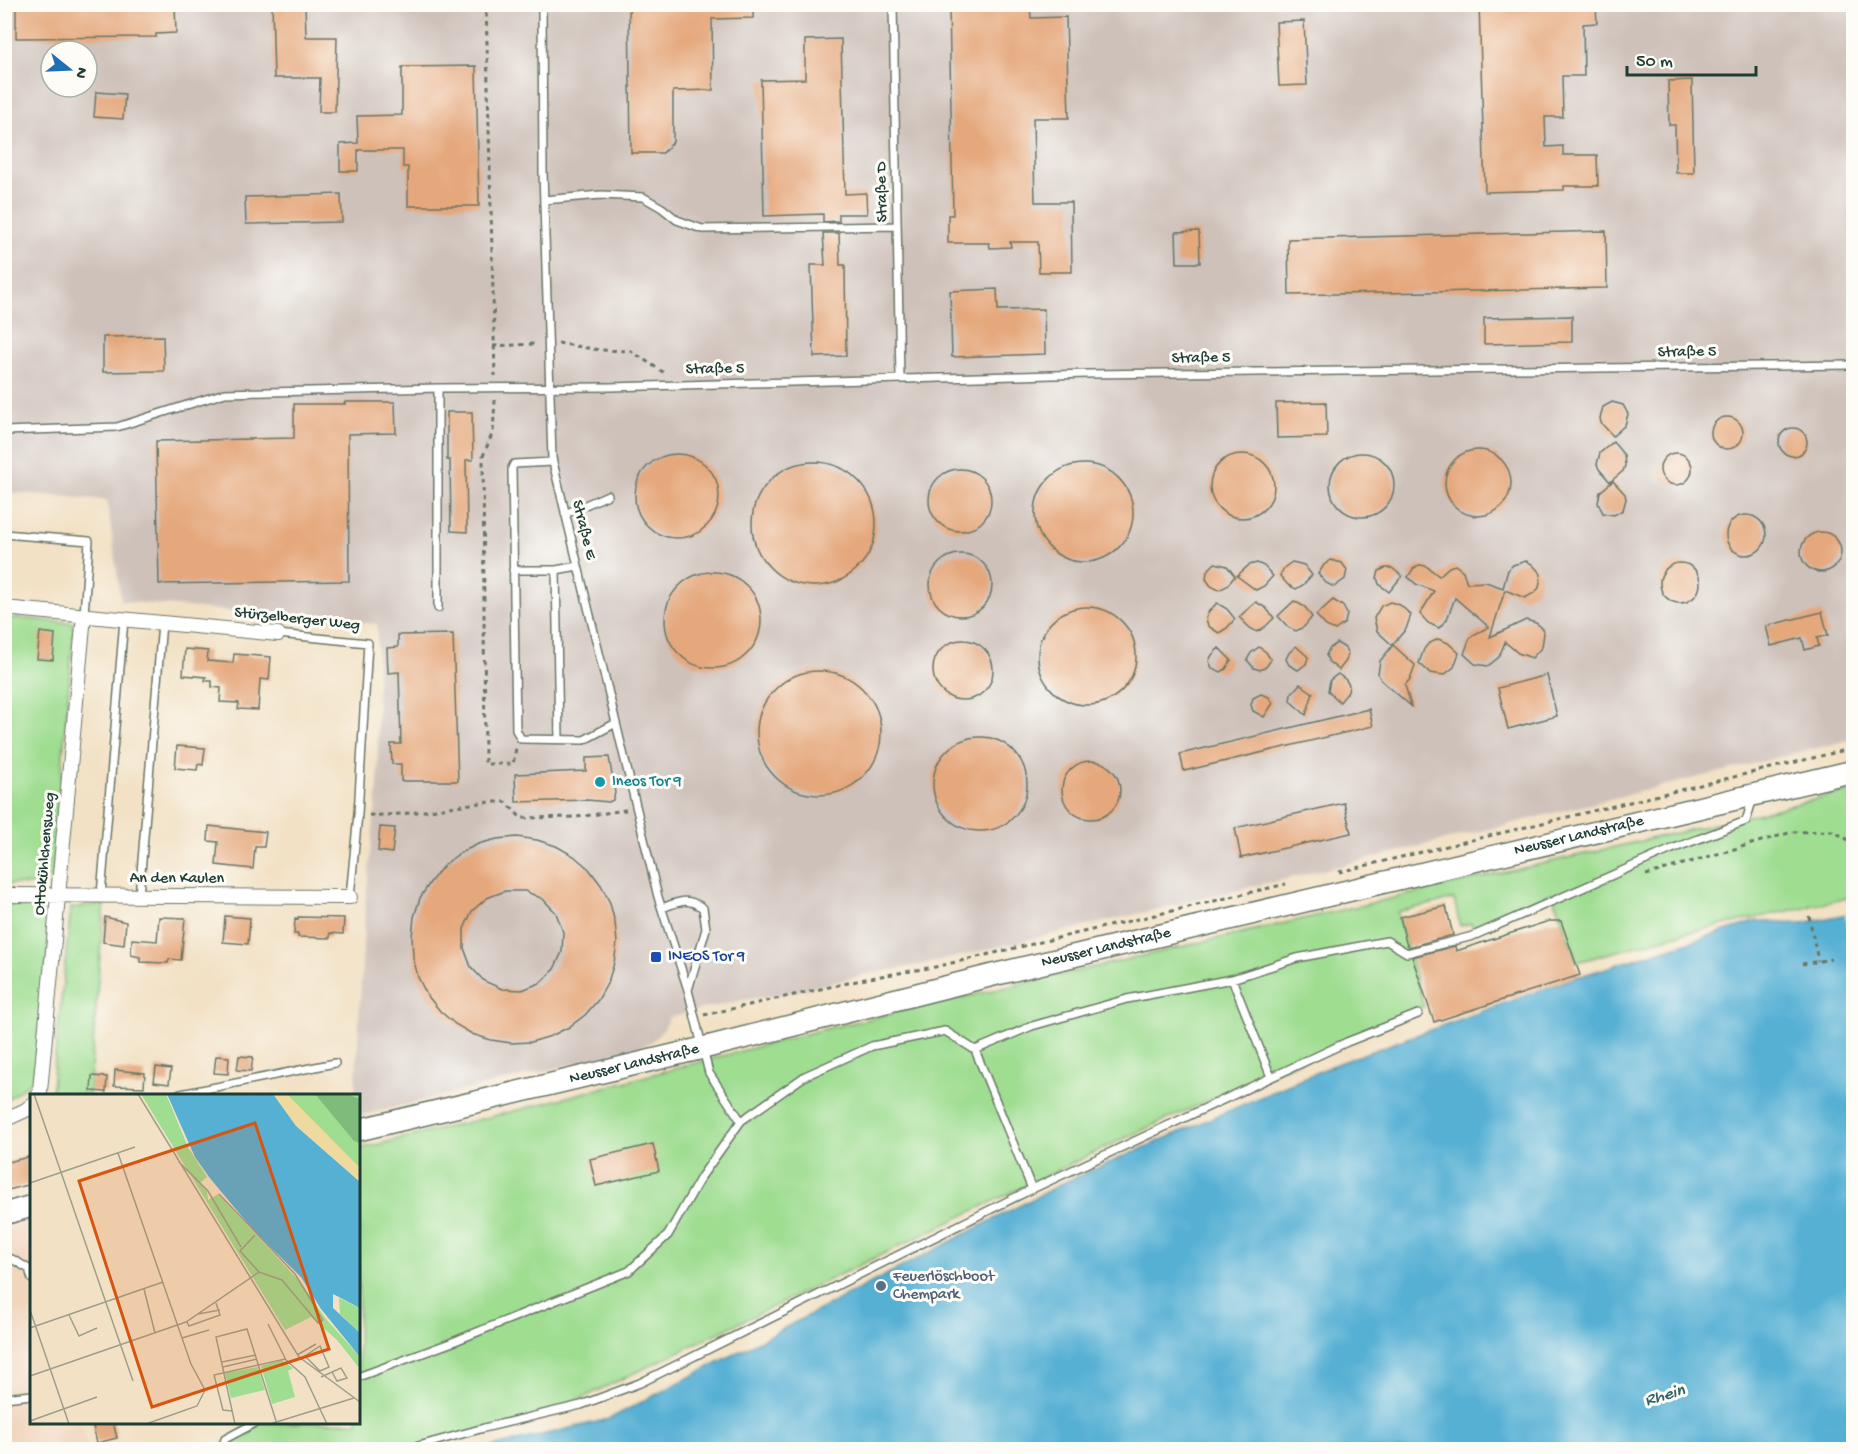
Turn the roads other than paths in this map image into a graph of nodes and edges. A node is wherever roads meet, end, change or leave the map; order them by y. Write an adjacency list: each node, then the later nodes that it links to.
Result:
1 (542, 4): 3 (lane, Straße E)
2 (893, 4): 4 (lane, Straße D)
3 (544, 200): 4 (lane); 7 (lane, Straße E)
4 (897, 226): 6 (lane, Straße D)
5 (1854, 365): 6 (lane, Straße 5)
6 (900, 379): 7 (lane, Straße 5)
7 (550, 386): 8 (lane, Straße 5); 10 (lane, Straße E)
8 (438, 388): 9 (lane, Straße 5); 18 (lane)
9 (4, 431)
10 (553, 462): 12 (lane, Straße E); 15 (lane)
11 (608, 495): 12 (lane)
12 (565, 514): 14 (lane, Straße E)
13 (4, 534): 19 (lane)
14 (578, 566): 16 (lane); 23 (lane, Straße E)
15 (513, 570): 16 (lane); 24 (lane)
16 (556, 570): 24 (lane)
17 (4, 608): 19 (street, Stürzelberger Weg)
18 (438, 608)
19 (84, 615): 20 (street, Stürzelberger Weg); 29 (street, Ottokühlchensweg)
20 (124, 620): 21 (street, Stürzelberger Weg); 28 (lane)
21 (162, 623): 22 (street, Stürzelberger Weg); 30 (lane)
22 (278, 634): 31 (lane, Stürzelberger Weg)
23 (616, 723): 24 (lane); 32 (lane, Straße E)
24 (559, 740)
25 (1854, 771): 26 (main road, Neusser Landstraße)
26 (1754, 794): 33 (lane); 36 (main road, Neusser Landstraße)
27 (4, 895): 29 (street, An den Kaulen)
28 (101, 895): 29 (street, An den Kaulen); 30 (street, An den Kaulen)
29 (59, 896): 40 (street, Ottokühlchensweg)
30 (139, 896): 31 (street, An den Kaulen)
31 (350, 897)
32 (662, 908): 34 (lane, Straße E); 34 (lane)
33 (1232, 979): 37 (lane); 39 (lane)
34 (688, 990): 36 (lane, Straße E)
35 (1418, 1014): 39 (lane)
36 (702, 1048): 44 (lane, Straße E); 45 (main road, Neusser Landstraße)
37 (975, 1050): 44 (lane); 46 (lane)
38 (335, 1063): 41 (lane)
39 (1271, 1077): 46 (lane)
40 (38, 1094)
41 (176, 1094)
42 (30, 1109): 43 (street)
43 (4, 1120)
44 (741, 1120): 51 (lane)
45 (360, 1130)
46 (1032, 1189): 56 (lane)
47 (30, 1207): 48 (main road)
48 (4, 1214)
49 (4, 1259): 50 (lane)
50 (30, 1272)
51 (360, 1376)
52 (30, 1395): 53 (lane)
53 (4, 1398)
54 (253, 1424): 55 (lane)
55 (222, 1449)
56 (404, 1449)

